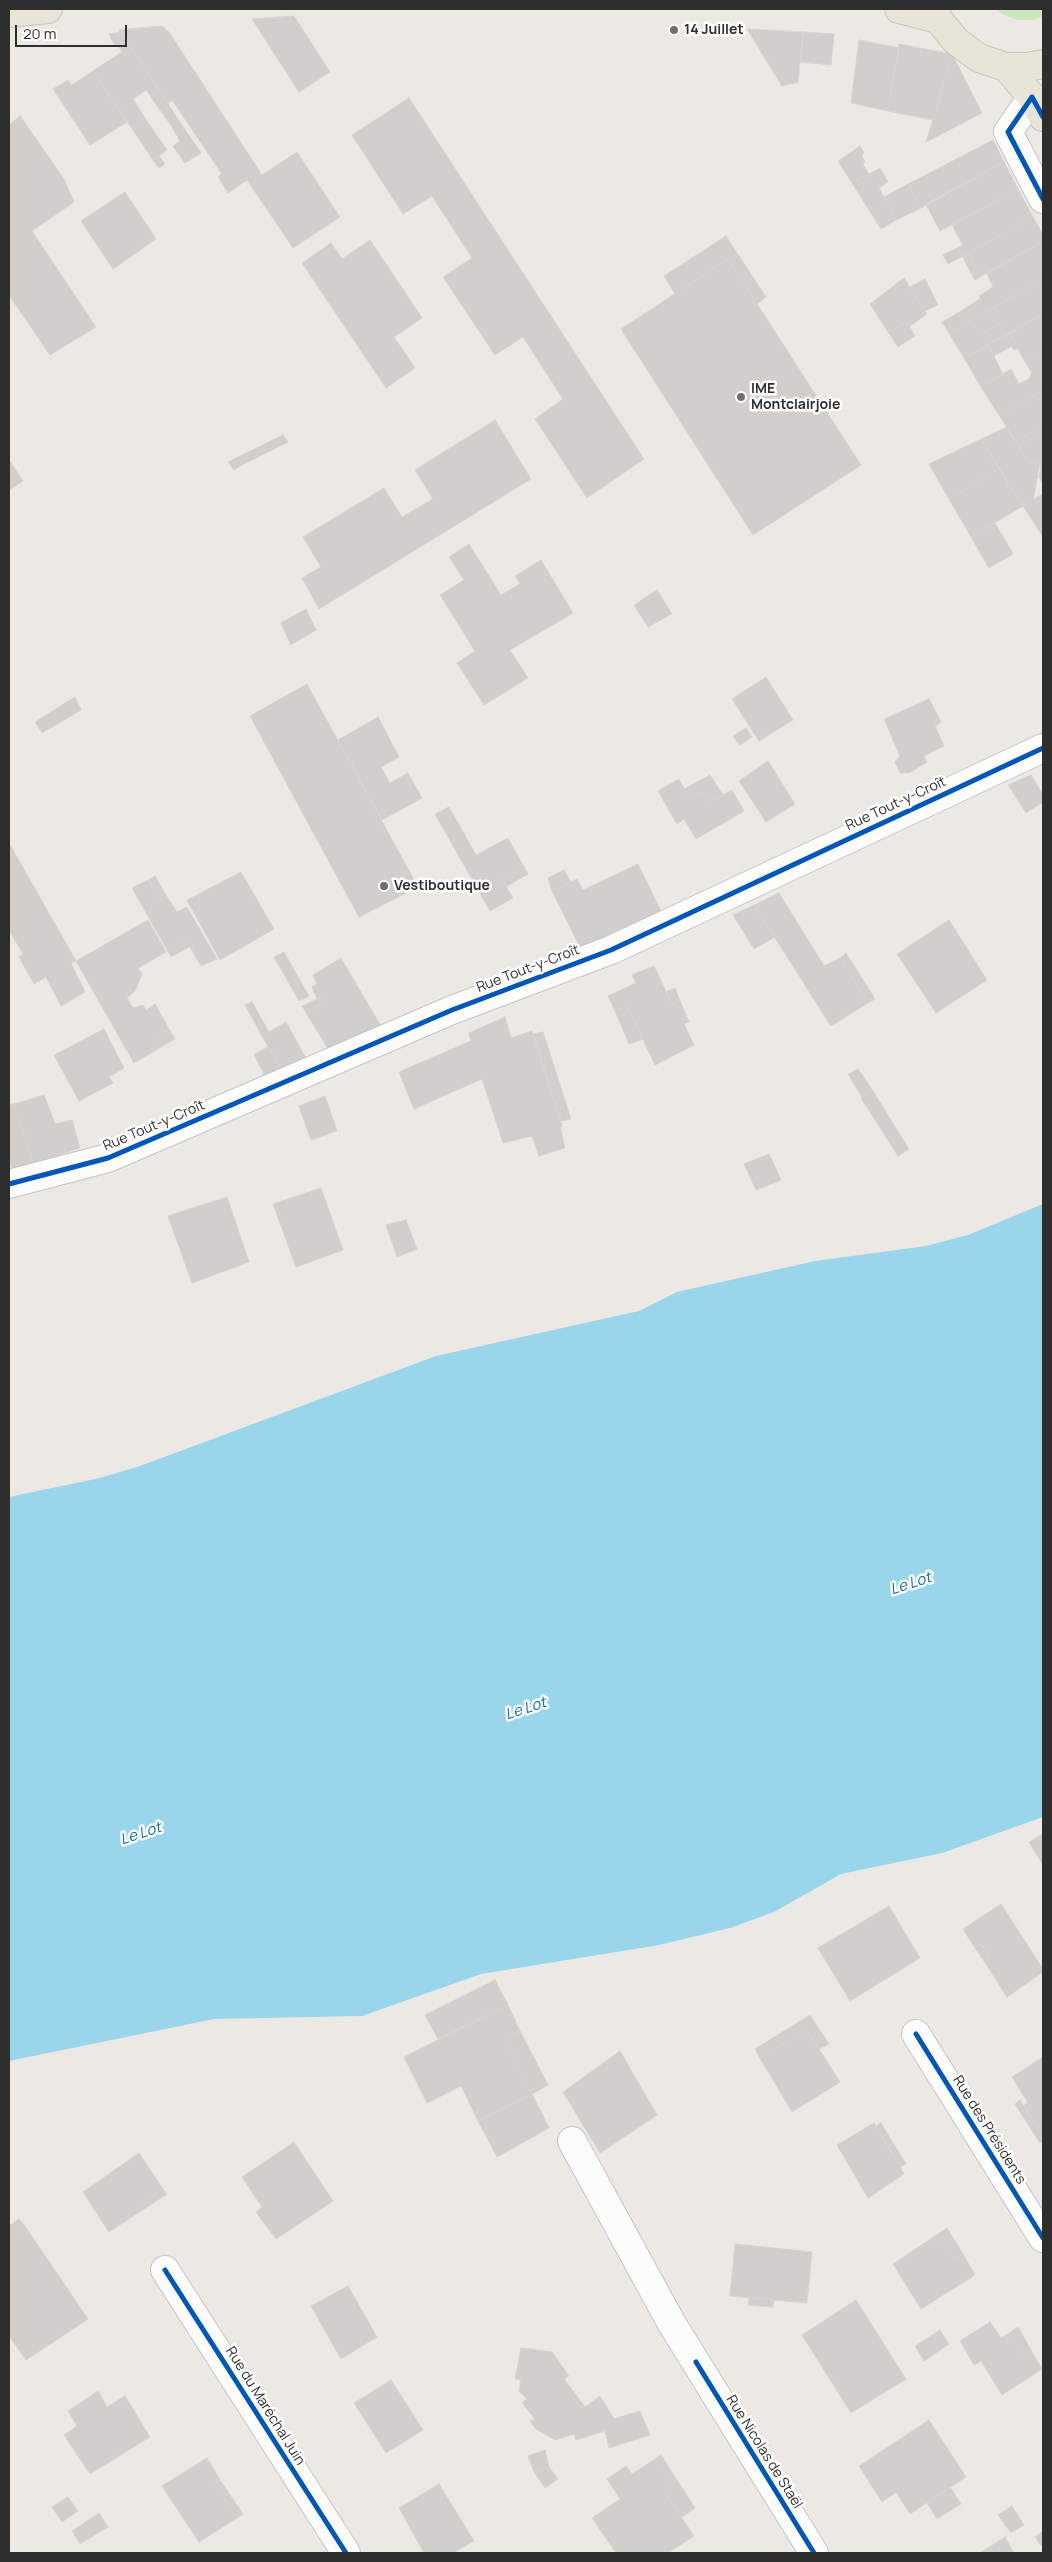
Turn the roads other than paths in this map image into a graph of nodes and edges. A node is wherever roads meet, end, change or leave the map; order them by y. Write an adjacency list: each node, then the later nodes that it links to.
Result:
1 (48, 9): 3 (main road)
2 (899, 9): 4 (main road)
3 (9, 13)
4 (936, 14): 6 (main road)
5 (1043, 64): 6 (main road)
6 (1006, 67): 8 (main road)
7 (1043, 72): 8 (main road)
8 (1038, 107): 9 (street)
9 (1043, 199)
10 (1043, 748): 11 (street, Rue Tout-y-Croît)
11 (9, 1184)
12 (916, 2034): 14 (street, Rue des Présidents)
13 (572, 2141): 17 (street, Rue Nicolas de Staël)
14 (1043, 2238)
15 (165, 2270): 16 (street, Rue du Maréchal Juin)
16 (346, 2553)
17 (814, 2553)

